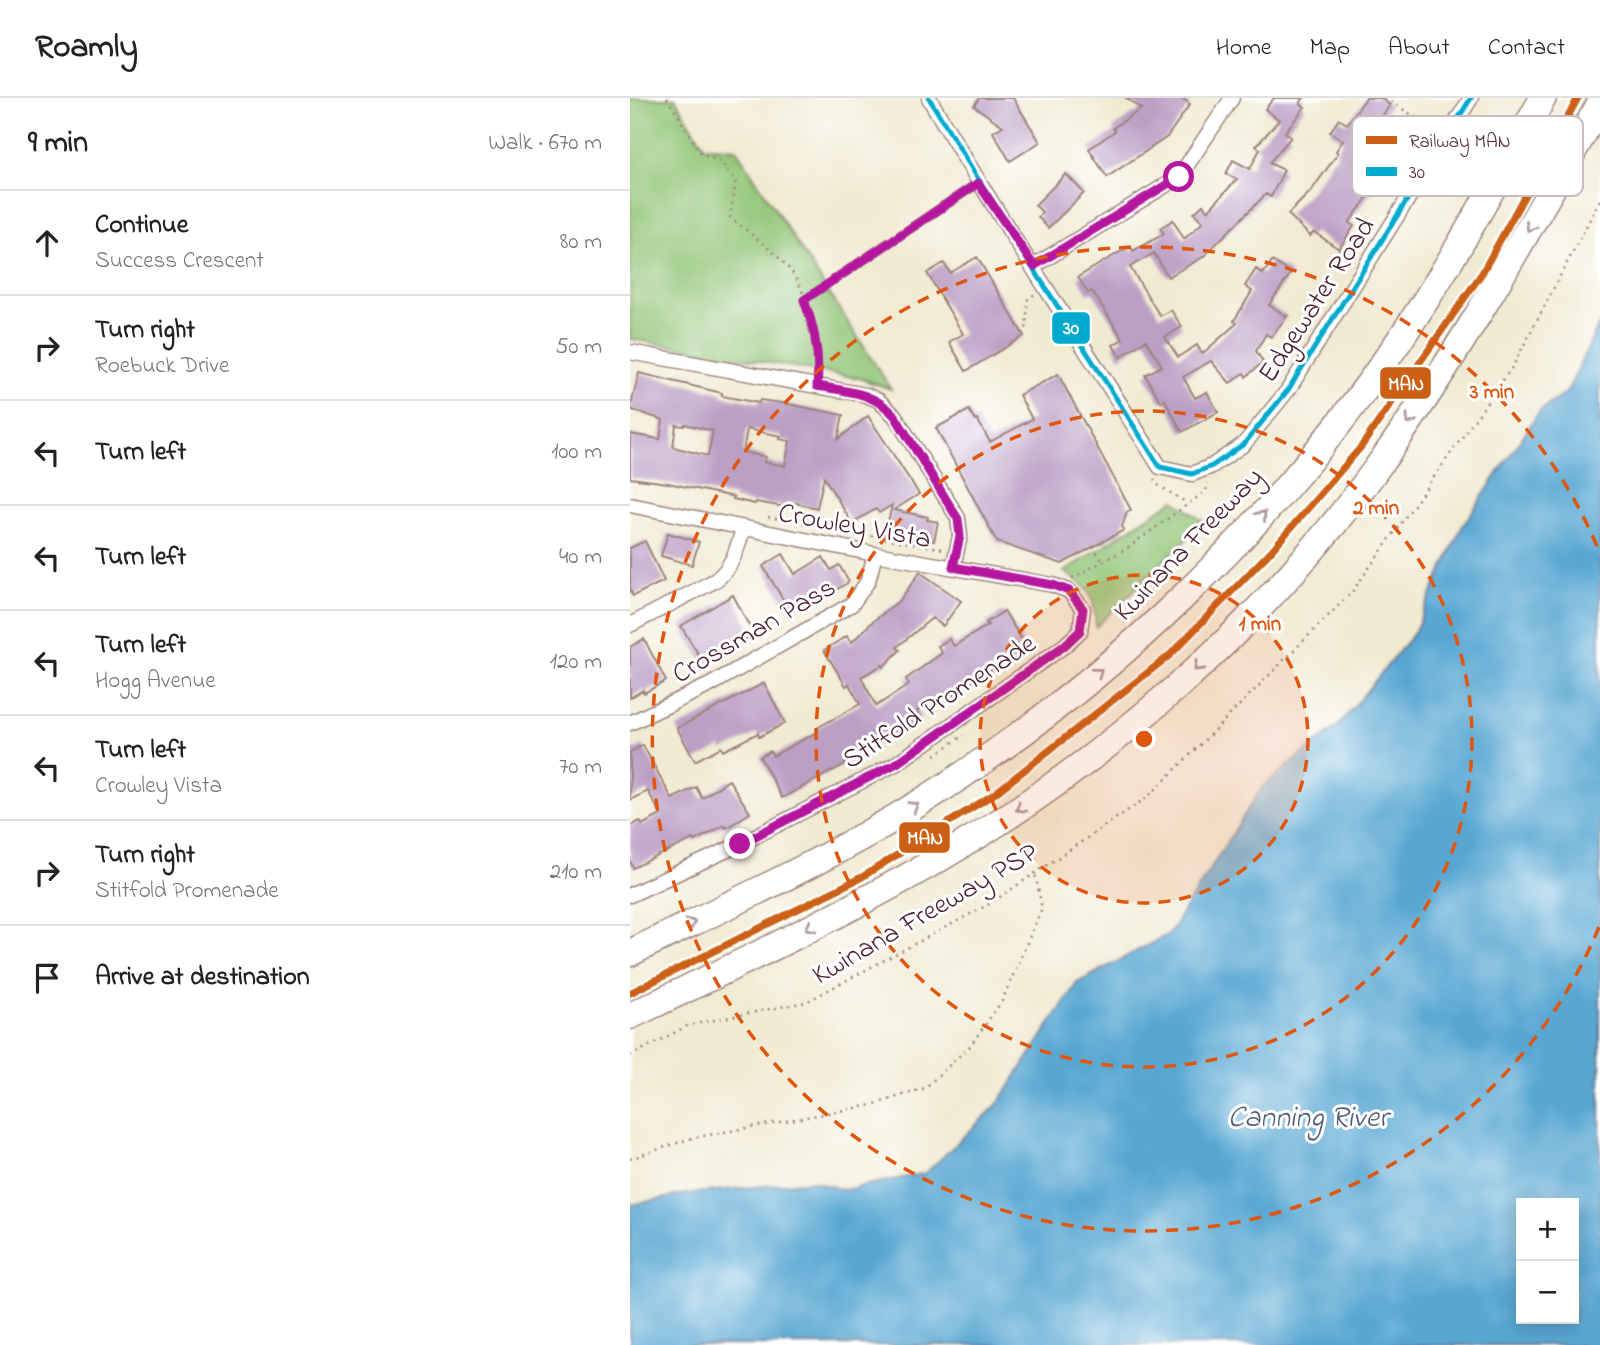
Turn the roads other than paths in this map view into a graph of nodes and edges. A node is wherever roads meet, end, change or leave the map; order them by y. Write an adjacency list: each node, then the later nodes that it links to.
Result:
1 (929, 98): 9 (street)
2 (1232, 98): 13 (street)
3 (1471, 98): 6 (street, Edgewater Road)
4 (1543, 98): 7 (highway, Kwinana Freeway, one-way to 4)
5 (1600, 104): 8 (highway, one-way to 8)
6 (1460, 116)
7 (1533, 116)
8 (1583, 134)
9 (978, 183): 13 (street); 14 (lane)
10 (1409, 196): 13 (street, Edgewater Road)
11 (1487, 196): 24 (highway, Kwinana Freeway, one-way to 11)
12 (1547, 196): 25 (highway, one-way to 25)
13 (1034, 266)
14 (835, 279)
15 (630, 352): 19 (street)
16 (630, 505): 17 (street, Crowley Vista)
17 (743, 529): 18 (street, Crowley Vista); 20 (street)
18 (875, 554): 19 (street, Crowley Vista); 22 (street, Crossman Pass)
19 (953, 567): 21 (street, Crowley Vista)
20 (630, 625)
21 (1080, 631): 23 (street, Stitfold Promenade)
22 (630, 723)
23 (630, 895)
24 (630, 953)
25 (630, 1016)

